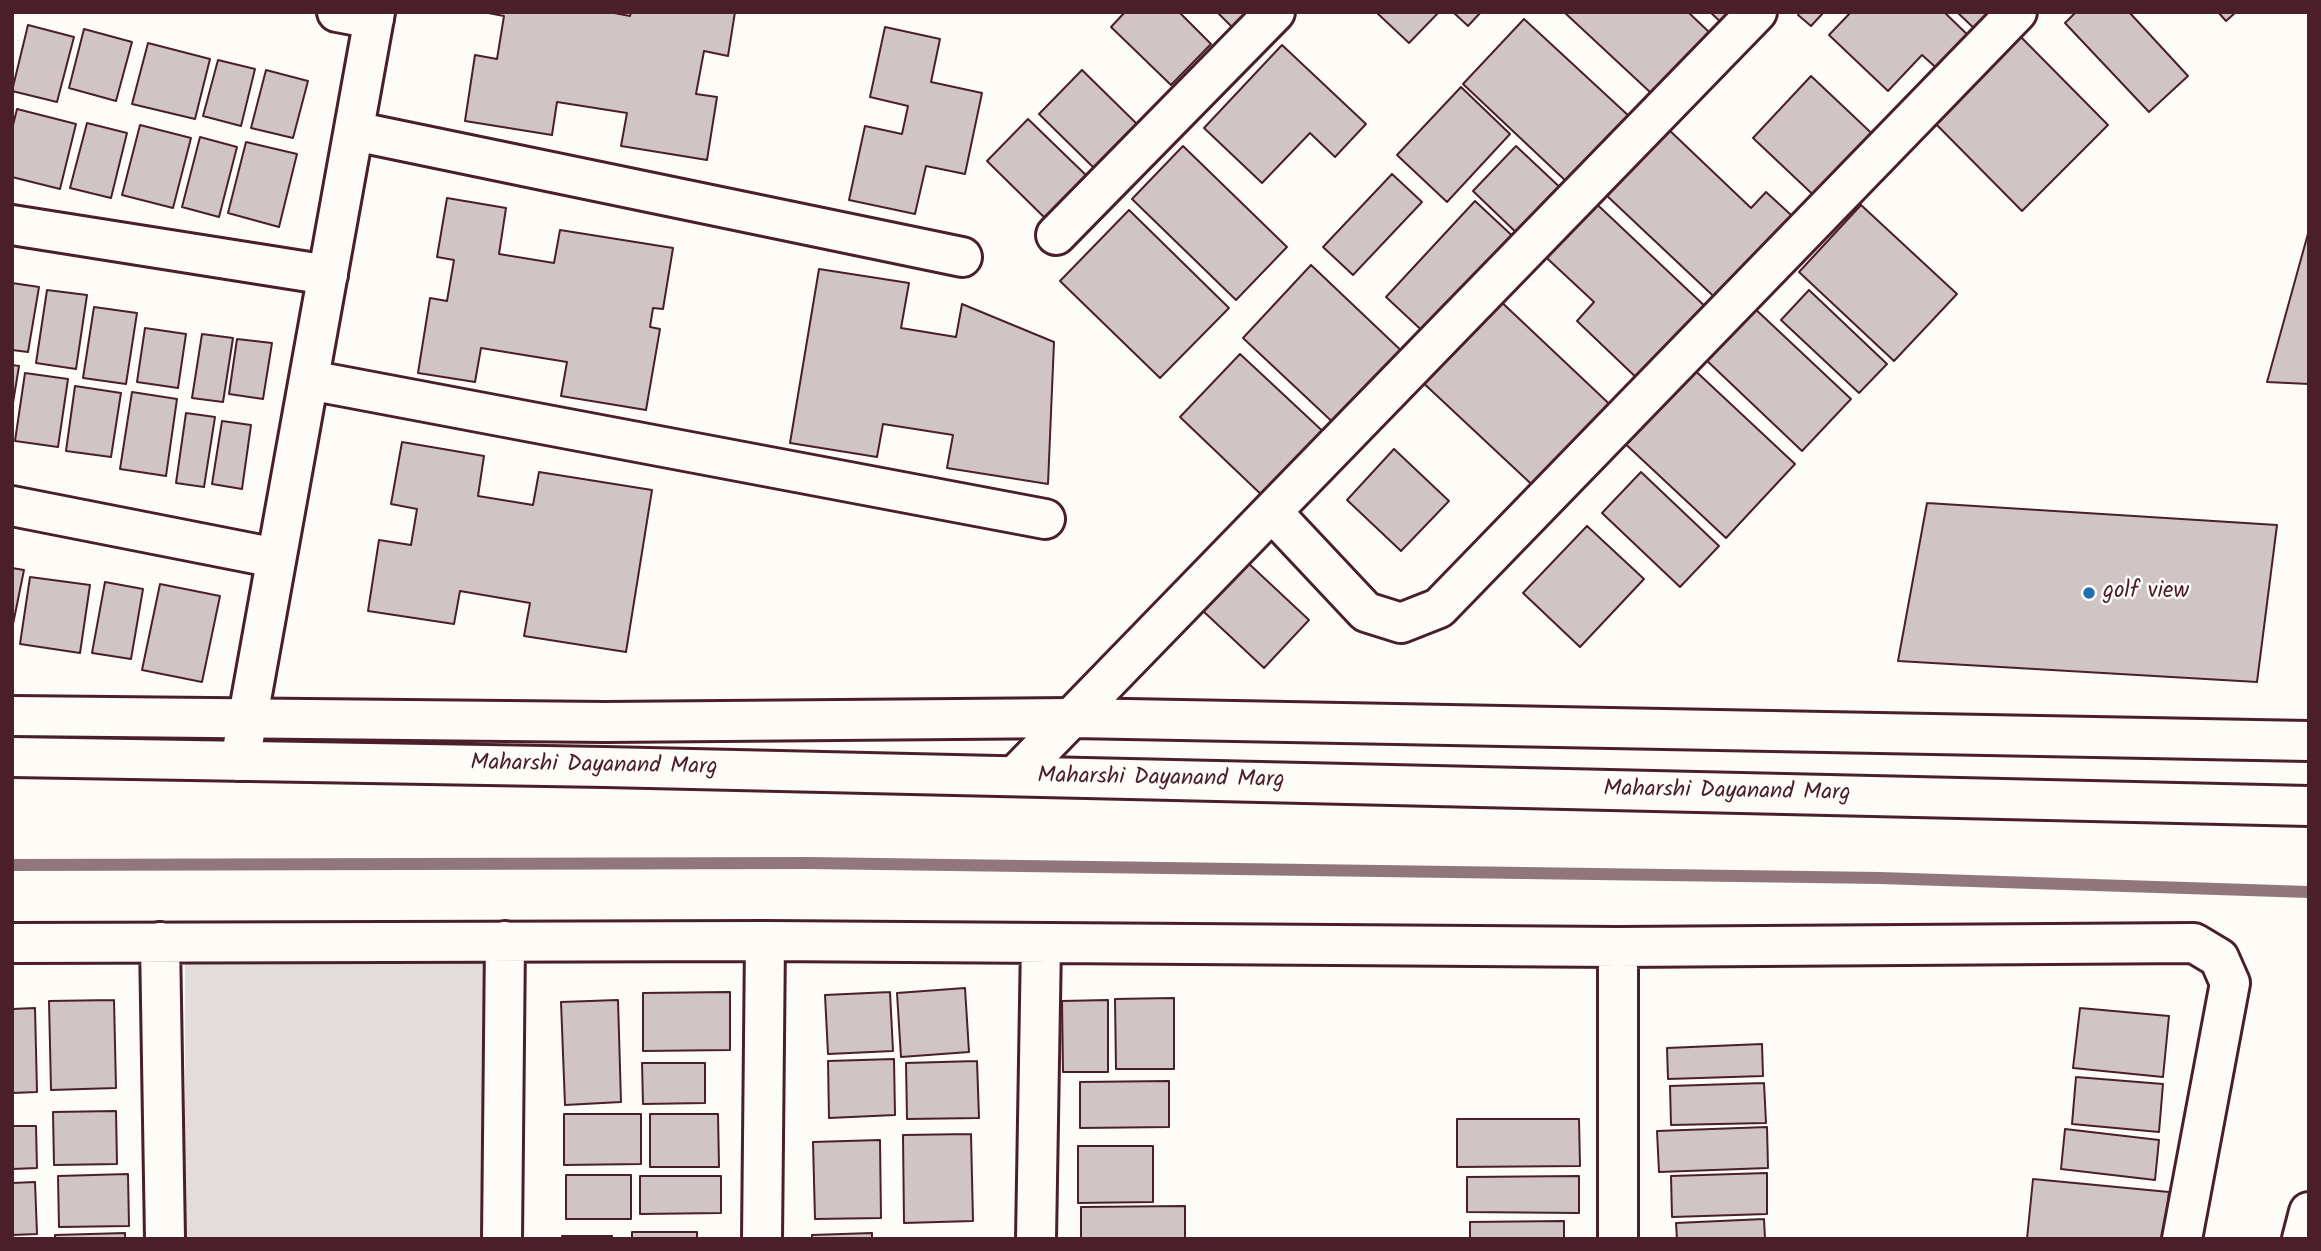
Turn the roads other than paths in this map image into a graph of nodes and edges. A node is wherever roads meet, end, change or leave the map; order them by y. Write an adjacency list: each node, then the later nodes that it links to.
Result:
1 (337, 12): 5 (street)
2 (1275, 12): 8 (street)
3 (1758, 12): 13 (street)
4 (2017, 12): 13 (street)
5 (375, 15): 6 (street)
6 (354, 131): 9 (street); 10 (street)
7 (12, 225): 10 (street)
8 (1056, 235)
9 (962, 257)
10 (328, 275): 11 (street)
11 (309, 380): 14 (street); 15 (street)
12 (12, 506): 15 (street)
13 (1272, 512): 18 (street)
14 (1045, 519)
15 (276, 558): 17 (street)
16 (12, 716): 17 (street, Maharshi Dayanand Marg)
17 (247, 718): 18 (street, Maharshi Dayanand Marg); 21 (street)
18 (1073, 718): 19 (street, Maharshi Dayanand Marg); 22 (street)
19 (2308, 740)
20 (12, 757): 21 (street, Maharshi Dayanand Marg)
21 (240, 761): 22 (street, Maharshi Dayanand Marg)
22 (1015, 776): 23 (street, Maharshi Dayanand Marg)
23 (2309, 806)
24 (765, 941): 26 (street); 28 (street); 33 (street)
25 (160, 942): 26 (street); 27 (street); 31 (street)
26 (505, 942): 32 (street)
27 (12, 943)
28 (1041, 943): 29 (street); 34 (street)
29 (1618, 947): 35 (street); 36 (street)
30 (2309, 1212): 37 (street)
31 (165, 1239)
32 (502, 1239)
33 (762, 1239)
34 (1036, 1239)
35 (1618, 1239)
36 (2182, 1239)
37 (2302, 1239)

